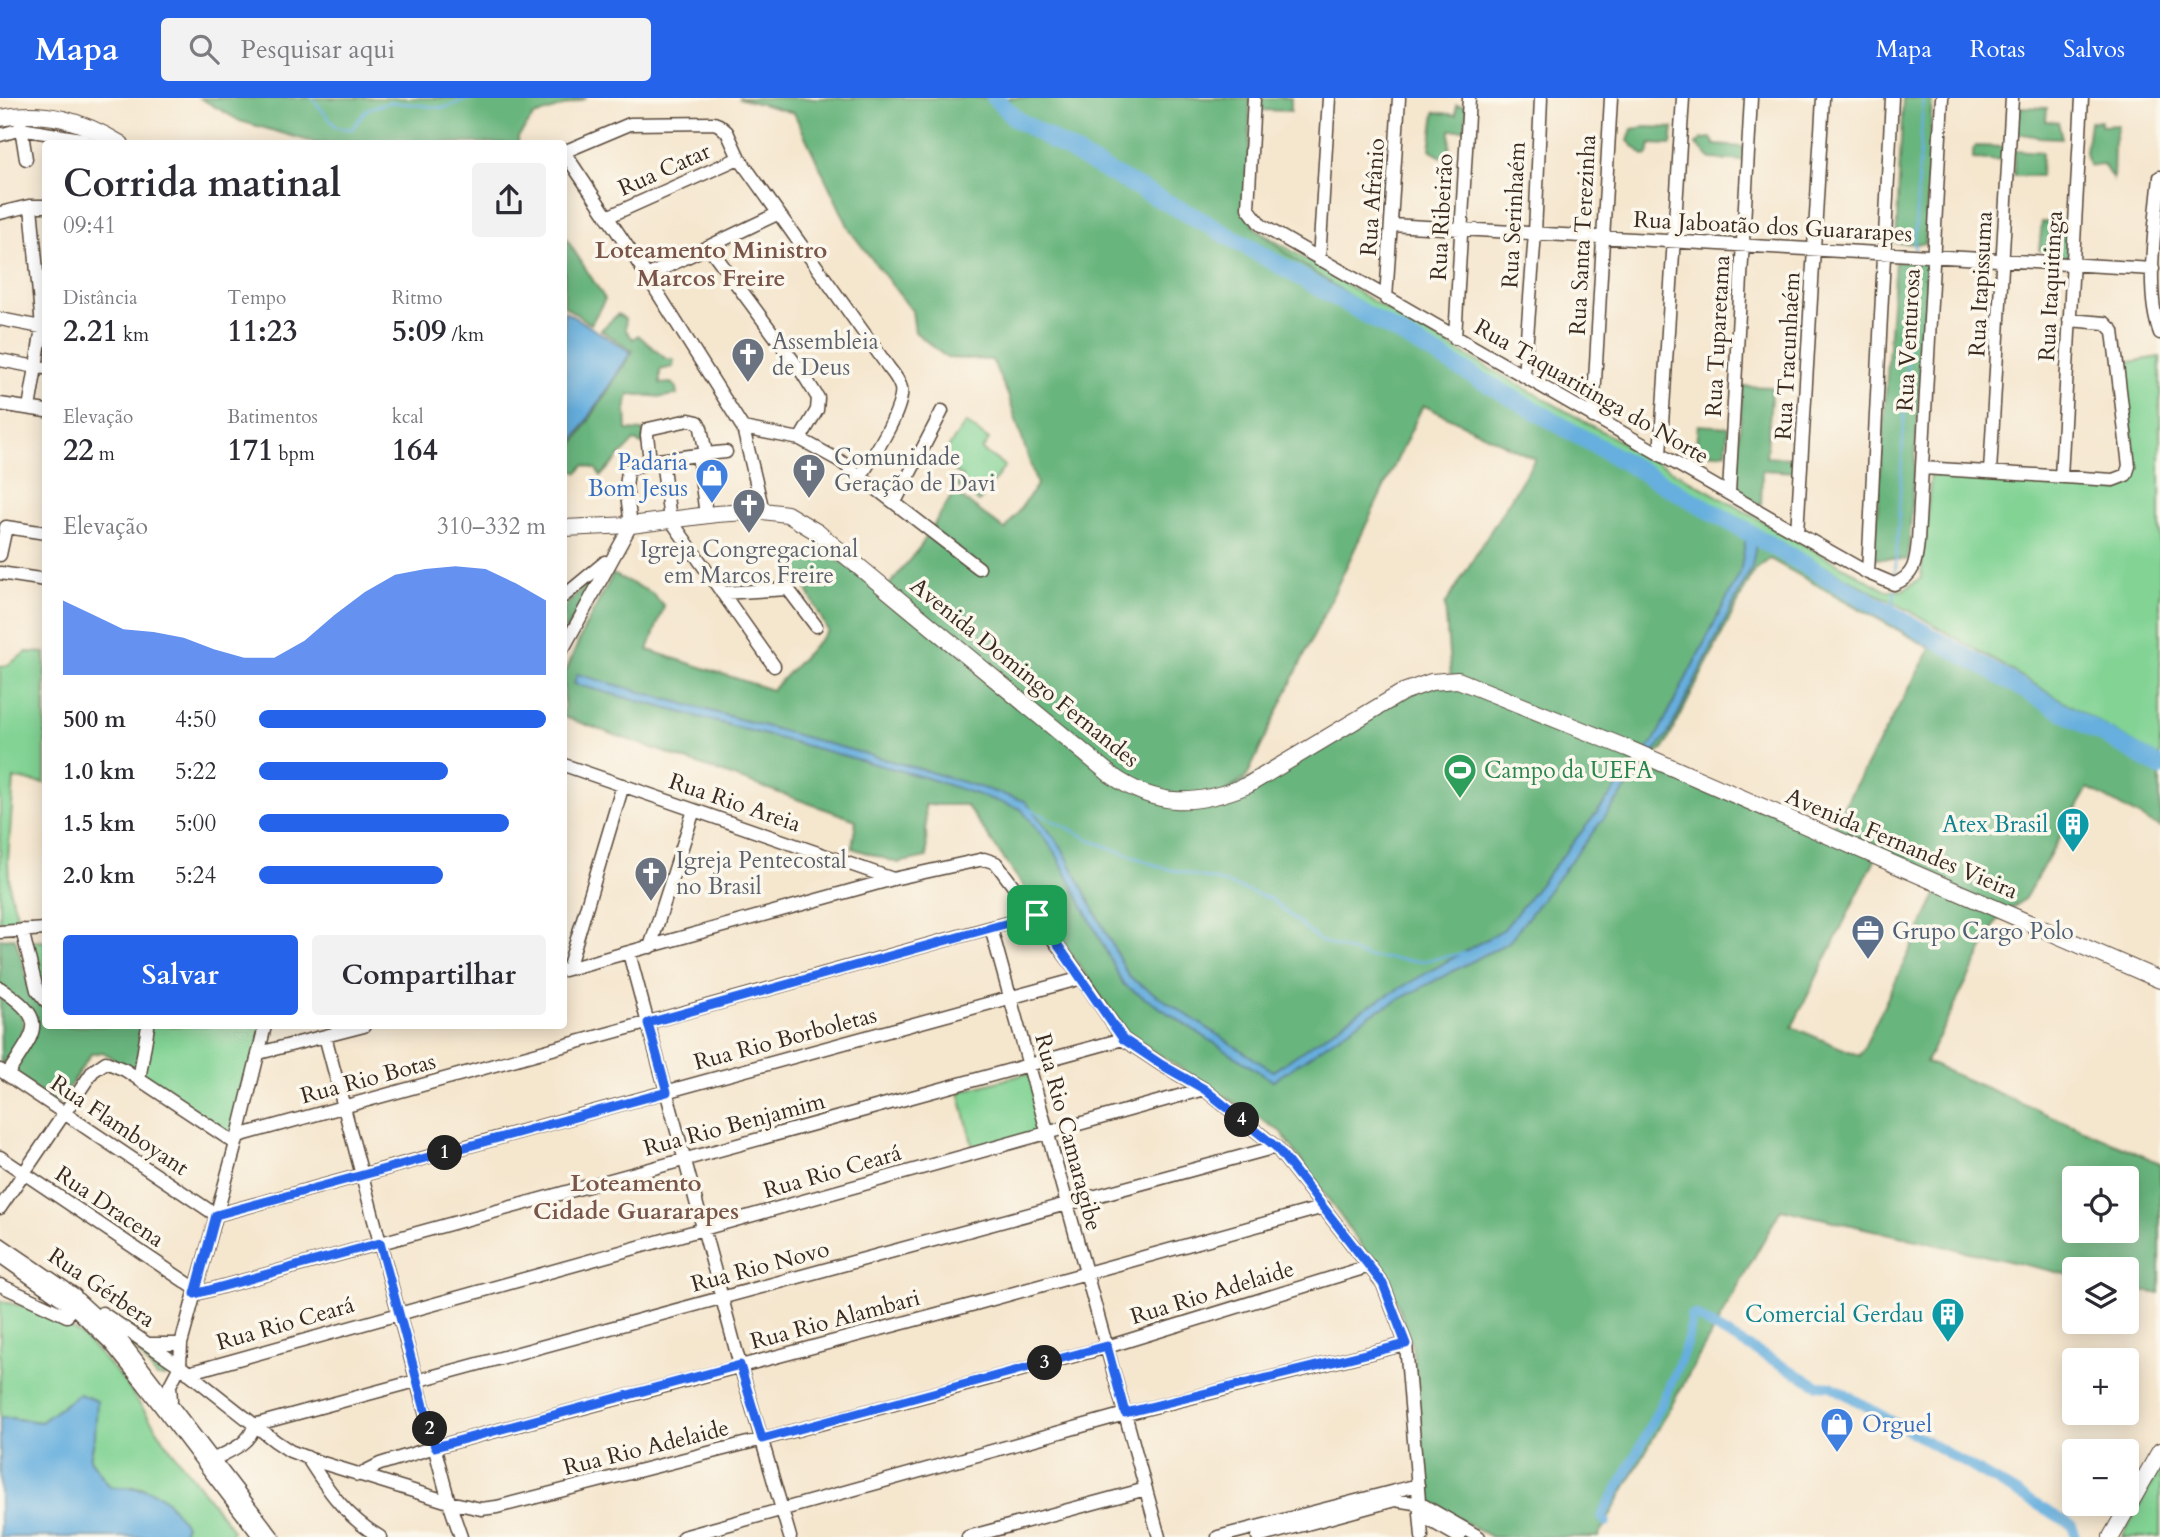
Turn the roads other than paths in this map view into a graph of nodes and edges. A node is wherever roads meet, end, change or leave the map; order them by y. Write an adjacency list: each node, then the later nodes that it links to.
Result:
1 (1254, 98): 39 (street, Rua Taquaritinga do Norte)
2 (1329, 98): 39 (street)
3 (1399, 98): 29 (street, Rua Afrânio)
4 (1469, 98): 30 (street, Rua Ribeirão)
5 (1541, 98): 31 (street, Rua Serinhaém)
6 (1611, 98): 32 (street, Rua Santa Terezinha)
7 (1683, 98): 33 (street)
8 (1751, 98): 34 (street, Rua Tuparetama)
9 (1823, 98): 36 (street, Rua Tracunhaém)
10 (1892, 98): 37 (street, Rua Venturosa)
11 (1942, 98): 38 (street, Rua Venturosa)
12 (2012, 98): 40 (street, Rua Itapissuma)
13 (2081, 98): 41 (street, Rua Itaquitinga)
14 (0, 118): 15 (main road)
15 (20, 122): 16 (street); 17 (street); 18 (main road); 22 (street)
16 (0, 135)
17 (78, 140)
18 (114, 140)
19 (567, 152): 21 (street)
20 (567, 156): 28 (street)
21 (739, 158): 27 (street); 28 (street, Rua Catar)
22 (26, 159)
23 (2160, 177): 42 (street)
24 (31, 206): 25 (street); 26 (street); 46 (street)
25 (42, 206)
26 (0, 213)
27 (778, 214): 35 (street); 68 (street)
28 (607, 217): 43 (street)
29 (1391, 225): 30 (street, Rua Jaboatão dos Guararapes); 45 (street, Rua Afrânio)
30 (1462, 229): 31 (street, Rua Jaboatão dos Guararapes); 51 (street, Rua Ribeirão)
31 (1535, 233): 32 (street, Rua Jaboatão dos Guararapes); 54 (street, Rua Serinhaém)
32 (1603, 237): 33 (street, Rua Jaboatão dos Guararapes); 59 (street, Rua Santa Terezinha)
33 (1675, 241): 34 (street, Rua Jaboatão dos Guararapes); 64 (street)
34 (1743, 245): 36 (street, Rua Jaboatão dos Guararapes); 70 (street, Rua Tuparetama)
35 (709, 247): 43 (street); 61 (street)
36 (1814, 249): 37 (street, Rua Jaboatão dos Guararapes); 79 (street, Rua Tracunhaém)
37 (1886, 253): 38 (street, Rua Jaboatão dos Guararapes); 84 (street, Rua Venturosa)
38 (1933, 256): 40 (street, Rua Jaboatão dos Guararapes); 66 (street, Rua Venturosa)
39 (1319, 260): 45 (street, Rua Taquaritinga do Norte)
40 (2002, 260): 41 (street, Rua Jaboatão dos Guararapes); 67 (street, Rua Itapissuma)
41 (2072, 264): 42 (street, Rua Jaboatão dos Guararapes); 48 (street, Rua Itaquitinga)
42 (2153, 268): 44 (street)
43 (648, 276): 60 (street)
44 (2157, 284): 50 (street)
45 (1386, 299): 51 (street, Rua Taquaritinga do Norte)
46 (42, 308)
47 (0, 319): 49 (street)
48 (2069, 320): 69 (street, Rua Itaquitinga); 69 (street)
49 (42, 327)
50 (2160, 333)
51 (1455, 338): 54 (street, Rua Taquaritinga do Norte)
52 (0, 360): 53 (street)
53 (41, 368): 56 (street)
54 (1524, 376): 59 (street, Rua Taquaritinga do Norte)
55 (0, 404): 56 (street)
56 (29, 408): 57 (street)
57 (42, 410)
58 (942, 411): 71 (street)
59 (1593, 417): 64 (street, Rua Taquaritinga do Norte)
60 (743, 428): 61 (street); 72 (street)
61 (800, 439): 68 (street)
62 (726, 452): 63 (street)
63 (702, 455): 65 (street); 65 (street); 73 (street)
64 (1660, 455): 70 (street, Rua Taquaritinga do Norte)
65 (656, 460): 74 (street); 76 (street)
66 (1923, 468): 67 (street); 86 (street, Rua Venturosa)
67 (1990, 472): 69 (street)
68 (861, 476): 71 (street)
69 (2061, 477)
70 (1729, 493): 79 (street, Rua Taquaritinga do Norte)
71 (895, 502): 82 (street)
72 (763, 511): 73 (main road, Avenida Domingo Fernandes); 92 (main road, Avenida Domingo Fernandes)
73 (706, 515): 74 (main road, Avenida Domingo Fernandes)
74 (670, 520): 76 (main road); 87 (street)
75 (3, 522): 78 (street); 80 (street)
76 (631, 525): 77 (main road); 81 (street)
77 (567, 528)
78 (42, 532)
79 (1797, 533): 84 (street, Rua Taquaritinga do Norte)
80 (0, 555)
81 (611, 557): 88 (street); 90 (street)
82 (979, 568)
83 (0, 573): 85 (street)
84 (1868, 573): 86 (street, Rua Taquaritinga do Norte)
85 (42, 579)
86 (1905, 579)
87 (722, 593): 89 (street); 91 (street)
88 (567, 594)
89 (816, 626)
90 (567, 641)
91 (774, 666)
92 (1627, 748): 107 (main road, Avenida Fernandes Vieira)
93 (567, 766): 94 (street, Rua Rio Areia)
94 (623, 785): 95 (street, Rua Rio Areia); 104 (street)
95 (694, 810): 96 (street, Rua Rio Areia); 102 (street)
96 (893, 879): 97 (street); 102 (street)
97 (1037, 915): 98 (street, Rua Rio Botas); 106 (street)
98 (991, 928): 110 (street, Rua Rio Camaragibe); 111 (street, Rua Rio Botas)
99 (42, 929): 100 (street)
100 (22, 930): 101 (street); 109 (street)
101 (0, 932)
102 (650, 947): 103 (street)
103 (629, 953): 105 (street); 111 (street)
104 (567, 966)
105 (567, 969)
106 (1082, 978): 110 (street, Rua Rio Borboletas); 116 (street)
107 (2160, 980)
108 (0, 988): 119 (street)
109 (42, 996)
110 (1010, 998): 118 (street, Rua Rio Camaragibe); 122 (street, Rua Rio Borboletas)
111 (648, 1023): 122 (street); 123 (street, Rua Rio Botas)
112 (148, 1029): 120 (street)
113 (264, 1029): 117 (street)
114 (352, 1029): 115 (street)
115 (325, 1036): 117 (street); 123 (street)
116 (1123, 1039): 118 (street, Rua Rio Benjamim); 121 (street)
117 (259, 1053): 126 (street)
118 (1029, 1065): 125 (street, Rua Rio Camaragibe); 129 (street, Rua Rio Benjamim)
119 (4, 1073): 124 (street, Rua Flamboyant)
120 (139, 1080): 124 (street); 126 (street)
121 (1204, 1089): 125 (street, Rua Rio Ceará); 127 (street)
122 (667, 1092): 129 (street); 131 (street, Rua Rio Borboletas)
123 (344, 1107): 126 (street, Rua Rio Botas); 131 (street)
124 (64, 1113): 130 (street); 135 (street, Rua Flamboyant)
125 (1048, 1133): 132 (street, Rua Rio Camaragibe); 136 (street, Rua Rio Ceará)
126 (236, 1140): 135 (street)
127 (1276, 1147): 132 (street, Rua Rio Novo); 133 (street)
128 (0, 1157): 130 (street, Rua Dracena)
129 (685, 1159): 136 (street); 137 (street, Rua Rio Benjamim)
130 (23, 1173): 134 (street); 143 (street, Rua Dracena)
131 (362, 1175): 135 (street, Rua Rio Borboletas); 137 (street)
132 (1067, 1204): 141 (street, Rua Rio Camaragibe); 145 (street, Rua Rio Novo)
133 (1324, 1207): 140 (street); 141 (street, Rua Rio Alambari)
134 (0, 1208)
135 (216, 1215): 143 (street)
136 (703, 1229): 145 (street); 146 (street, Rua Rio Ceará)
137 (380, 1243): 143 (street, Rua Rio Benjamim); 146 (street)
138 (0, 1244): 144 (street, Rua Gérbera)
139 (0, 1256): 169 (street)
140 (1370, 1266): 149 (street); 151 (street, Rua Rio Adelaide)
141 (1086, 1273): 151 (street, Rua Rio Camaragibe); 152 (street, Rua Rio Alambari)
142 (0, 1285): 147 (street)
143 (196, 1291): 150 (street)
144 (70, 1292): 148 (street, Rua Gérbera); 155 (street)
145 (722, 1298): 152 (street); 154 (street, Rua Rio Novo)
146 (399, 1314): 153 (street, Rua Rio Ceará); 154 (street)
147 (67, 1316)
148 (149, 1344): 150 (street); 153 (street, Rua Gérbera)
149 (1406, 1344): 156 (street); 164 (street)
150 (181, 1345): 153 (street)
151 (1107, 1346): 156 (street, Rua Rio Camaragibe); 158 (street, Rua Rio Adelaide)
152 (740, 1365): 158 (street); 159 (street, Rua Rio Alambari)
153 (184, 1370): 155 (street); 157 (street, Rua Rio Adelaide)
154 (417, 1381): 157 (street, Rua Rio Novo); 159 (street)
155 (171, 1402): 162 (street)
156 (1125, 1413): 165 (street, Rua Rio Camaragibe); 167 (street)
157 (254, 1425): 161 (street, Rua Rio Adelaide); 162 (street)
158 (762, 1439): 166 (street, Rua Rio Adelaide); 167 (street)
159 (435, 1447): 163 (street, Rua Rio Alambari); 166 (street)
160 (2160, 1451): 182 (main road)
161 (307, 1457): 163 (street, Rua Rio Adelaide); 171 (street)
162 (214, 1459): 170 (street)
163 (358, 1475): 166 (street, Rua Rio Adelaide)
164 (1418, 1485): 168 (street); 177 (street)
165 (1146, 1489): 175 (street); 176 (street, Rua Rio Camaragibe)
166 (449, 1502): 172 (street)
167 (783, 1510): 173 (street); 174 (street)
168 (1421, 1510): 178 (street); 179 (street); 180 (street); 181 (street)
169 (260, 1537)
170 (273, 1537)
171 (380, 1537)
172 (461, 1537)
173 (683, 1537)
174 (790, 1537)
175 (968, 1537)
176 (1159, 1537)
177 (1218, 1537)
178 (1258, 1537)
179 (1422, 1537)
180 (1459, 1537)
181 (1479, 1537)
182 (2111, 1537)

